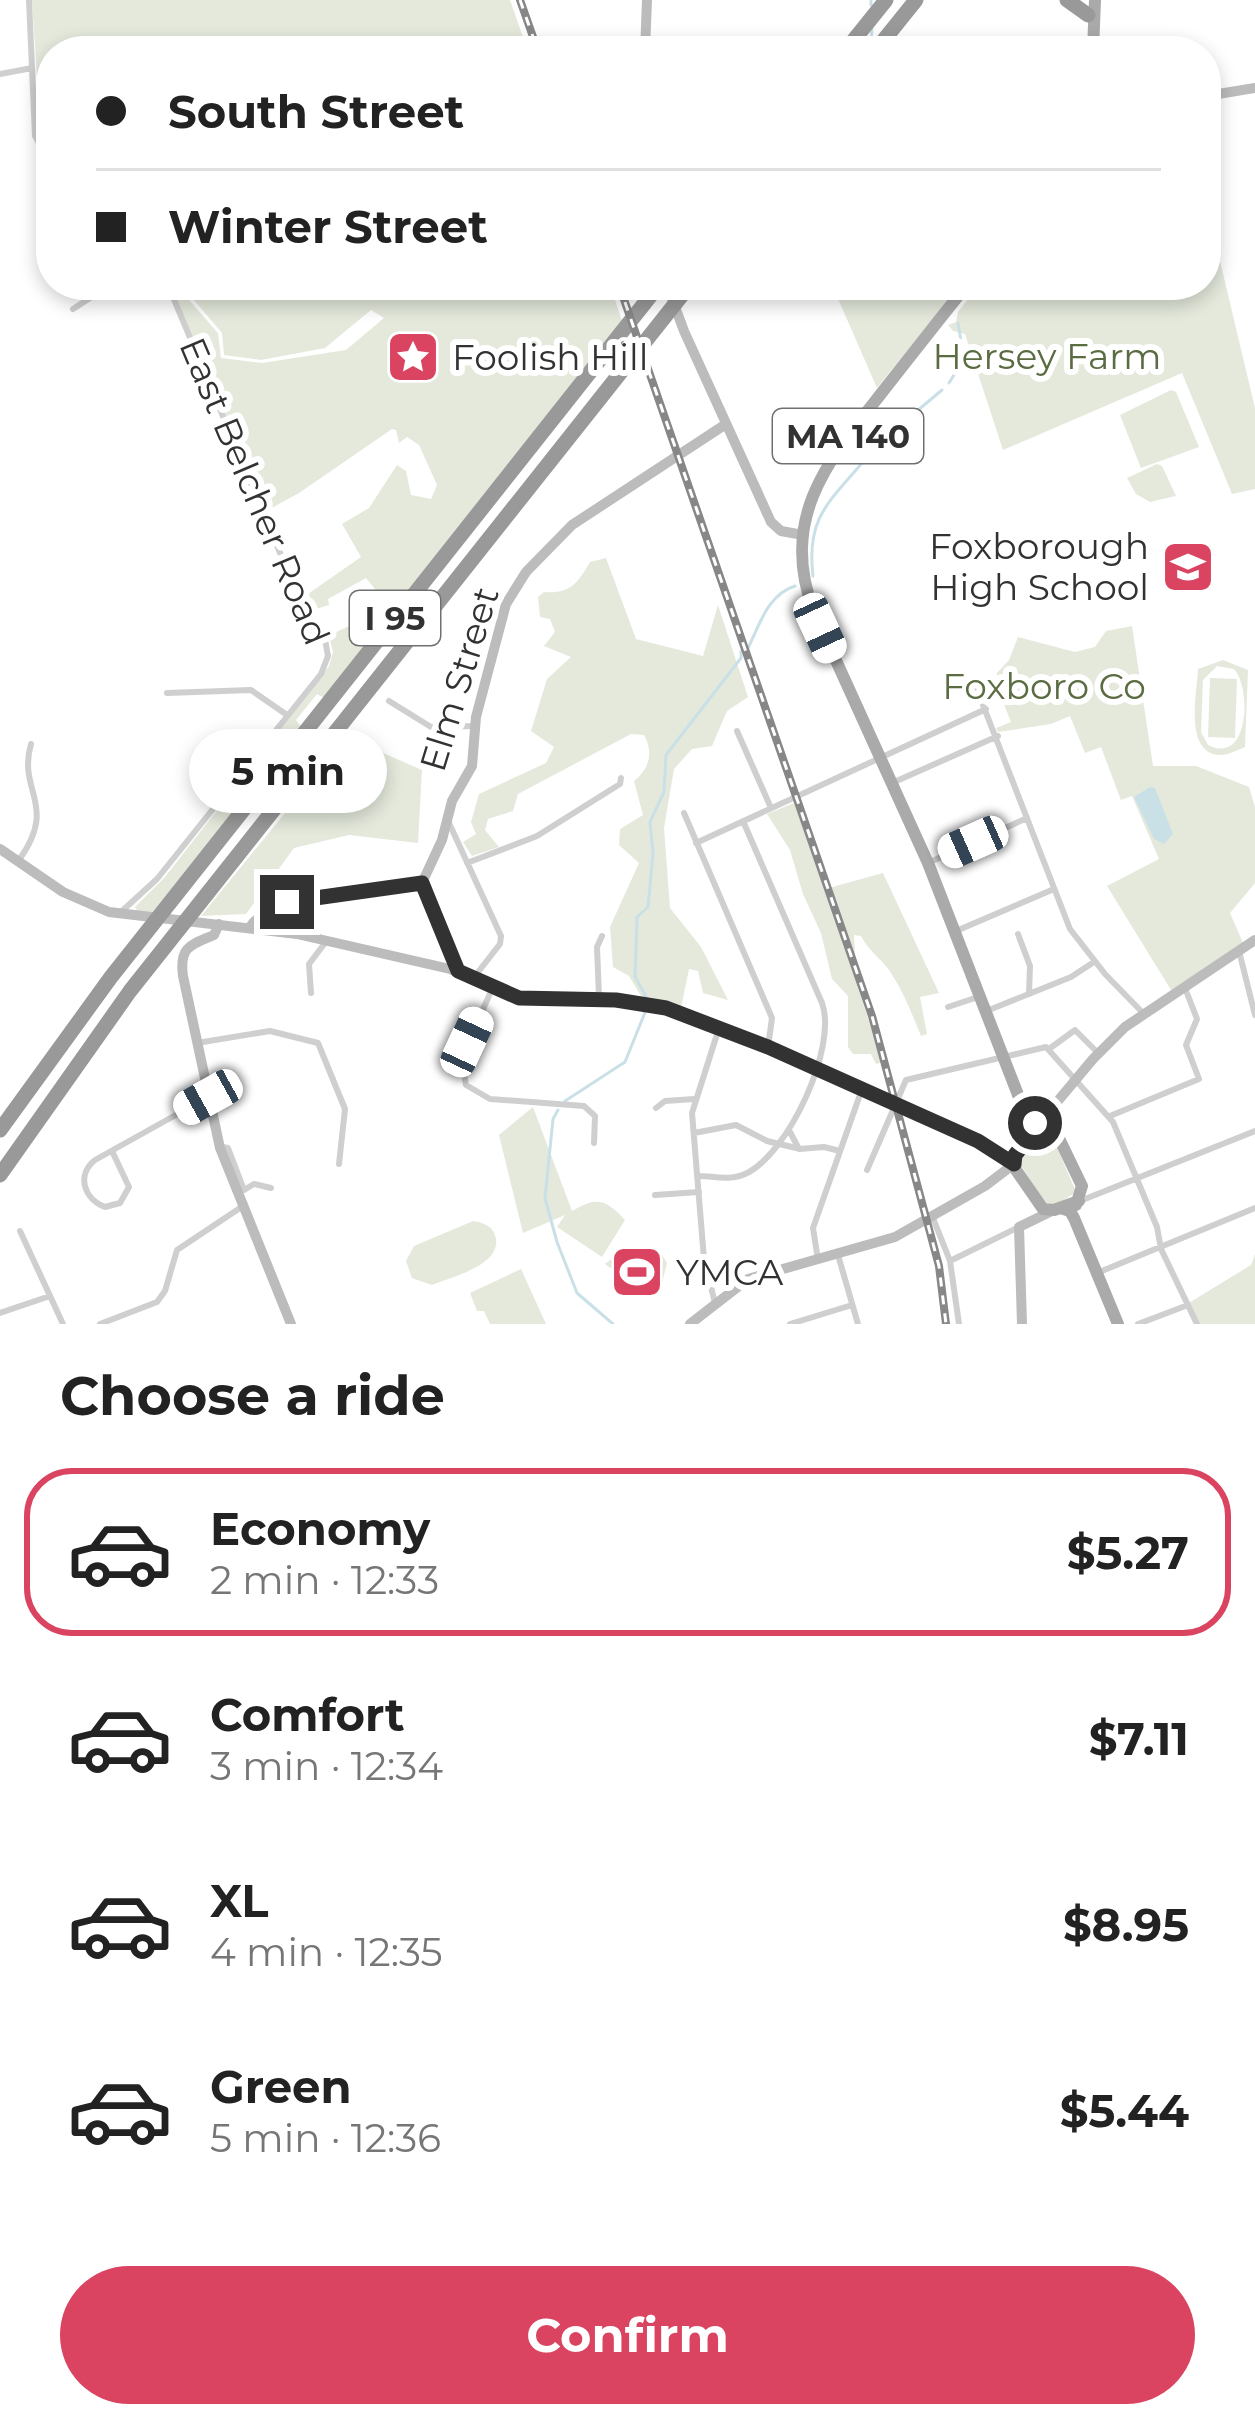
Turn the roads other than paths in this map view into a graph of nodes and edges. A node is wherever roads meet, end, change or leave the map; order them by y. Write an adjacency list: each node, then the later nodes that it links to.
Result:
1 (29, 0): 11 (street)
2 (647, 0): 7 (main road)
3 (886, 0): 8 (highway)
4 (920, 0): 9 (highway)
5 (1067, 0): 6 (highway)
6 (1090, 5): 10 (main road)
7 (646, 36)
8 (857, 36)
9 (887, 36)
10 (1089, 36)
11 (32, 68): 12 (street); 15 (street)
12 (0, 74)
13 (1255, 88): 14 (main road)
14 (1221, 94)
15 (36, 138)
16 (87, 300): 22 (street)
17 (174, 300): 29 (street, East Belcher Road)
18 (656, 300): 87 (highway, I 95)
19 (668, 300): 102 (highway, I 95)
20 (676, 300): 23 (main road)
21 (955, 300): 24 (main road, MA 140)
22 (73, 309)
23 (726, 424): 24 (main road); 30 (main road, Elm Street)
24 (803, 535): 34 (main road, MA 140)
25 (976, 687): 28 (street)
26 (167, 693): 29 (street)
27 (389, 701): 30 (street)
28 (986, 710): 32 (street); 34 (street)
29 (287, 715): 49 (street, East Belcher Road)
30 (475, 726): 40 (main road, Elm Street)
31 (737, 731): 37 (street)
32 (998, 736): 36 (street); 39 (street)
33 (31, 744): 44 (street)
34 (880, 757): 36 (main road, MA 140); 37 (street)
35 (621, 778): 46 (street)
36 (892, 783): 45 (main road, MA 140)
37 (771, 808): 41 (street)
38 (684, 813): 42 (street)
39 (1027, 818): 45 (street); 48 (street)
40 (448, 820): 46 (street); 47 (main road, Elm Street)
41 (743, 821): 42 (street); 77 (street)
42 (697, 843): 73 (street)
43 (0, 849): 44 (main road)
44 (17, 862): 49 (main road)
45 (928, 862): 52 (main road, MA 140)
46 (467, 863): 60 (street)
47 (422, 883): 51 (main road); 59 (street)
48 (1054, 889): 52 (street); 58 (street)
49 (121, 914): 50 (main road)
50 (219, 923): 51 (main road); 72 (main road)
51 (250, 927): 55 (main road)
52 (956, 932): 65 (main road, MA 140)
53 (1018, 934): 64 (street)
54 (602, 936): 66 (street)
55 (328, 940): 59 (main road); 63 (street)
56 (1255, 940): 57 (main road)
57 (1239, 951): 61 (main road); 70 (street)
58 (1094, 962): 64 (street); 69 (street)
59 (458, 971): 60 (main road)
60 (474, 978): 62 (main road)
61 (1184, 986): 69 (main road); 85 (street)
62 (493, 987): 66 (main road); 92 (street)
63 (311, 993)
64 (1029, 994): 68 (street)
65 (982, 996): 67 (street); 68 (main road, MA 140)
66 (599, 999): 71 (main road)
67 (948, 1007)
68 (987, 1011): 76 (main road, MA 140)
69 (1143, 1013): 75 (main road)
70 (1255, 1015)
71 (719, 1028): 73 (main road); 81 (street)
72 (197, 1043): 80 (main road); 99 (street)
73 (768, 1047): 77 (main road)
74 (1049, 1049): 75 (street); 76 (street); 78 (street)
75 (1098, 1052): 78 (main road)
76 (1004, 1055): 82 (street); 86 (main road, MA 140)
77 (814, 1068): 79 (main road); 89 (street)
78 (1077, 1078): 83 (main road); 85 (street)
79 (862, 1089): 82 (main road); 97 (street)
80 (208, 1097): 94 (main road); 96 (street)
81 (694, 1099): 84 (street); 90 (street)
82 (896, 1104): 100 (main road); 101 (street)
83 (1054, 1106): 86 (main road); 91 (main road)
84 (656, 1108)
85 (1110, 1116): 104 (street)
86 (1032, 1126): 91 (main road); 100 (main road)
87 (0, 1130)
88 (1255, 1130): 104 (street)
89 (790, 1132): 93 (street); 95 (street)
90 (694, 1133): 93 (street); 103 (street)
91 (1059, 1136): 108 (main road)
92 (594, 1143)
93 (781, 1143): 95 (street); 98 (street)
94 (220, 1148): 105 (street); 110 (main road)
95 (796, 1148): 97 (street); 98 (street)
96 (112, 1151): 96 (street)
97 (840, 1151): 119 (street)
98 (771, 1154): 103 (street)
99 (339, 1164)
100 (1014, 1164): 109 (main road); 113 (main road)
101 (867, 1170)
102 (0, 1175)
103 (698, 1176): 106 (street)
104 (1137, 1179): 108 (street); 117 (street)
105 (271, 1188)
106 (699, 1192): 107 (street); 123 (street)
107 (655, 1195)
108 (1078, 1201): 112 (main road); 114 (main road)
109 (1037, 1203): 112 (main road); 115 (main road)
110 (243, 1206): 128 (street); 129 (main road)
111 (1255, 1208): 117 (street)
112 (1056, 1209): 114 (main road); 115 (main road)
113 (933, 1218): 118 (main road); 120 (street)
114 (1074, 1218): 121 (main road)
115 (1025, 1224): 120 (street); 134 (main road)
116 (20, 1231): 122 (street)
117 (1161, 1246): 121 (street); 125 (street)
118 (838, 1255): 119 (main road); 124 (street)
119 (818, 1260): 123 (main road)
120 (950, 1261): 133 (street)
121 (1097, 1273): 135 (main road)
122 (50, 1296): 126 (street); 127 (street)
123 (715, 1303): 130 (main road)
124 (852, 1305): 131 (street); 132 (street)
125 (1188, 1305): 136 (street); 137 (street)
126 (0, 1313)
127 (64, 1324)
128 (100, 1324)
129 (291, 1324)
130 (690, 1324)
131 (790, 1324)
132 (858, 1324)
133 (959, 1324)
134 (1022, 1324)
135 (1118, 1324)
136 (1138, 1324)
137 (1197, 1324)

